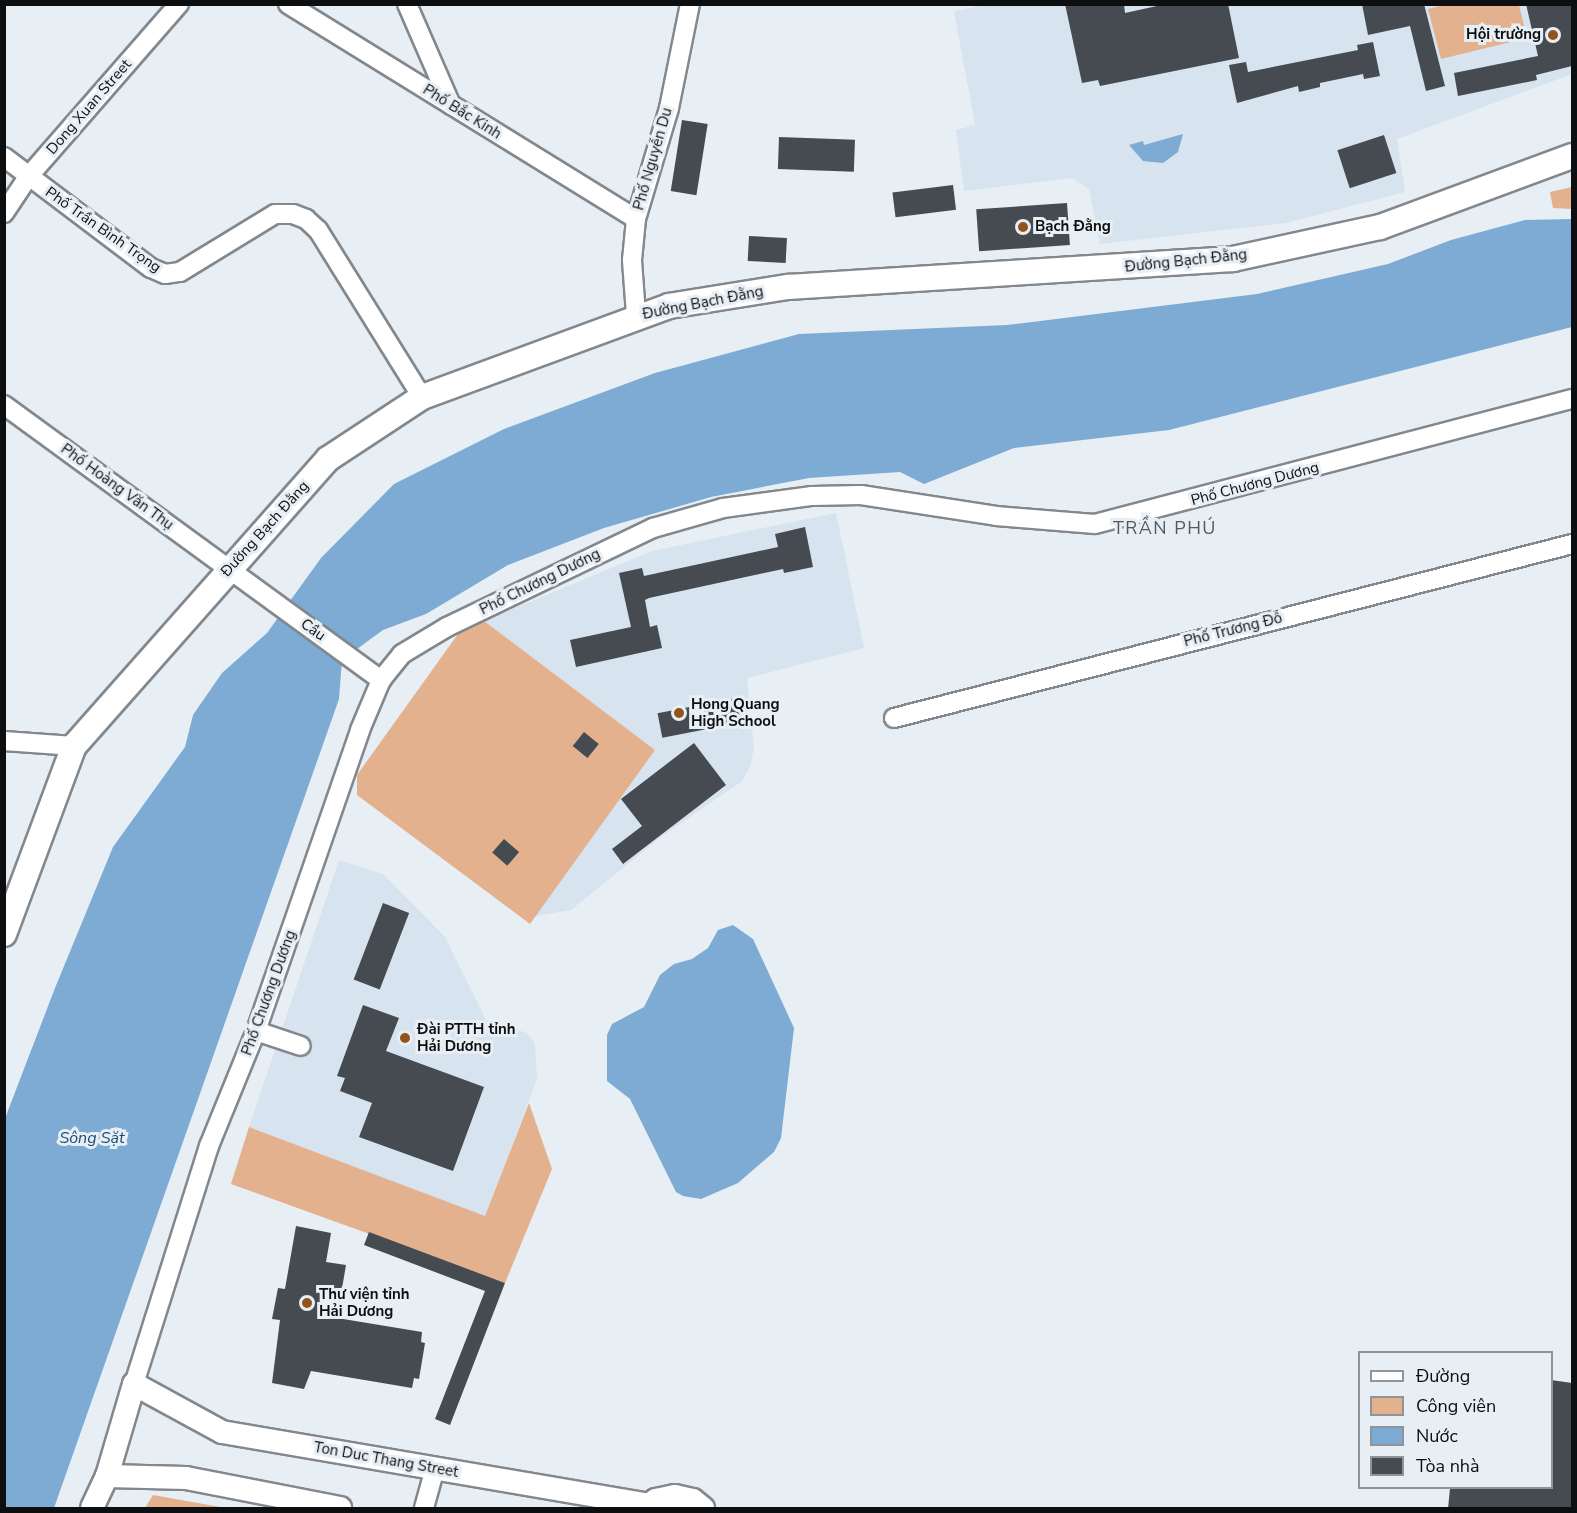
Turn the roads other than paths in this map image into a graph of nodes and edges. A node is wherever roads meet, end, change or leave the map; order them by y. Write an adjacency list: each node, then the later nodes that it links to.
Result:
1 (179, 4): 8 (street, Dong Xuan Street)
2 (288, 4): 5 (street, Phố Bắc Kinh)
3 (407, 4): 5 (street)
4 (690, 4): 10 (street, Phố Nguyễn Du)
5 (451, 105): 10 (street, Phố Bắc Kinh)
6 (1572, 156): 11 (main road, Đường Bạch Đằng)
7 (4, 157): 8 (street, Phố Trần Bình Trọng)
8 (28, 177): 9 (street, Dong Xuan Street); 12 (street, Phố Trần Bình Trọng)
9 (4, 213)
10 (636, 219): 11 (street, Phố Nguyễn Du)
11 (636, 315): 12 (main road, Đường Bạch Đằng)
12 (422, 397): 16 (main road, Đường Bạch Đằng)
13 (1572, 399): 18 (street, Phố Chương Dương)
14 (4, 405): 16 (street, Phố Hoàng Văn Thụ)
15 (1572, 544): 19 (street, Phố Trương Đỗ)
16 (229, 568): 17 (street, Phố Hoàng Văn Thụ); 21 (main road, Đường Bạch Đằng)
17 (262, 594): 18 (street, Cầu)
18 (381, 680): 23 (street, Phố Chương Dương)
19 (894, 718)
20 (4, 741): 21 (street)
21 (74, 746): 22 (main road, Đường Bạch Đằng)
22 (4, 934)
23 (256, 1031): 24 (street); 25 (street, Phố Chương Dương)
24 (301, 1046)
25 (134, 1384): 26 (street, Ton Duc Thang Street); 27 (street, Phố Chương Dương)
26 (435, 1468): 28 (street, Ton Duc Thang Street); 31 (street)
27 (107, 1476): 29 (street, Phố Chương Dương); 30 (street)
28 (647, 1507): 32 (street)
29 (92, 1509)
30 (340, 1509)
31 (424, 1509)
32 (703, 1509)

